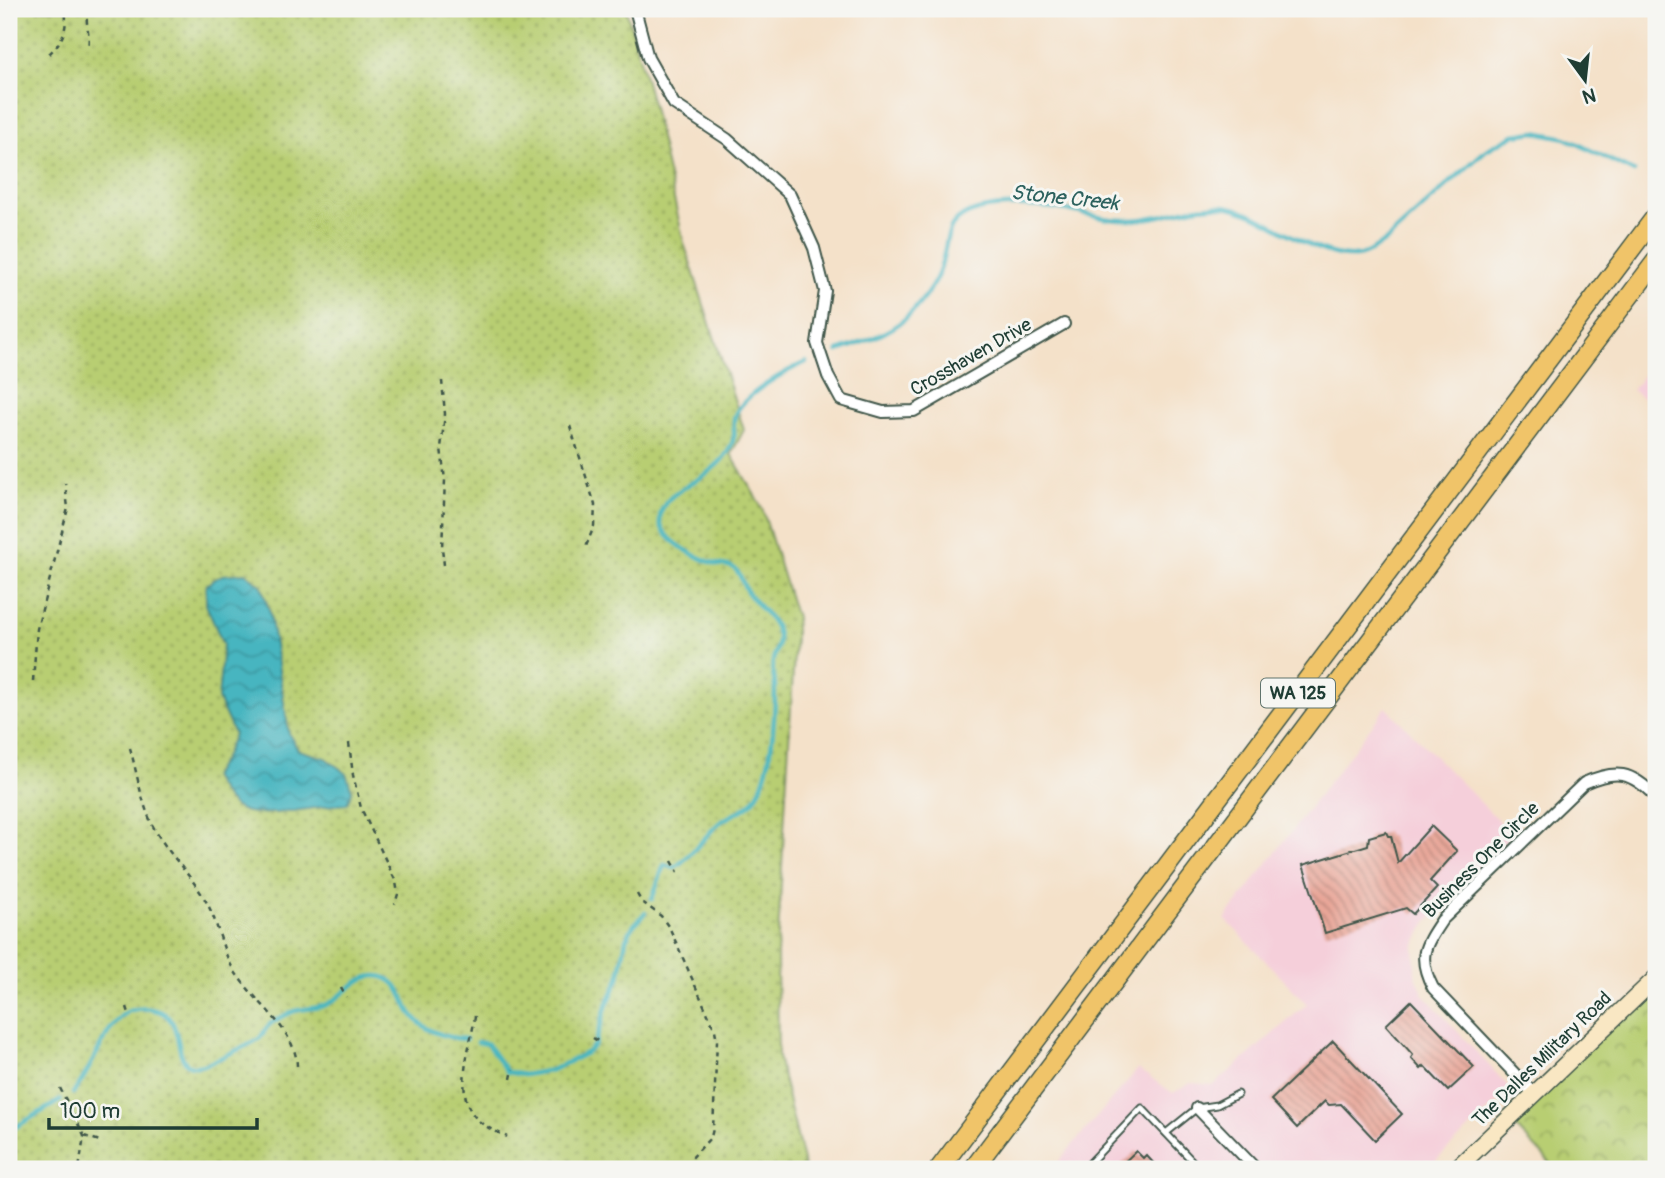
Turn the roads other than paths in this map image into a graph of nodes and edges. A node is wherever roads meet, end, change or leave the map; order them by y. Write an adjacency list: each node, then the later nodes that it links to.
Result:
1 (635, 9): 4 (street, Crosshaven Drive)
2 (1656, 216): 11 (main road, WA 125)
3 (1656, 261): 12 (main road, WA 125)
4 (1064, 324)
5 (1656, 797): 8 (street, Business One Circle)
6 (1656, 978): 8 (main road, The Dalles Military Road)
7 (1238, 1094): 9 (lane)
8 (1534, 1094): 16 (main road, The Dalles Military Road)
9 (1197, 1108): 10 (lane); 15 (street)
10 (1166, 1133): 13 (lane); 14 (lane)
11 (939, 1169)
12 (973, 1169)
13 (1084, 1169)
14 (1200, 1169)
15 (1256, 1169)
16 (1456, 1169)

